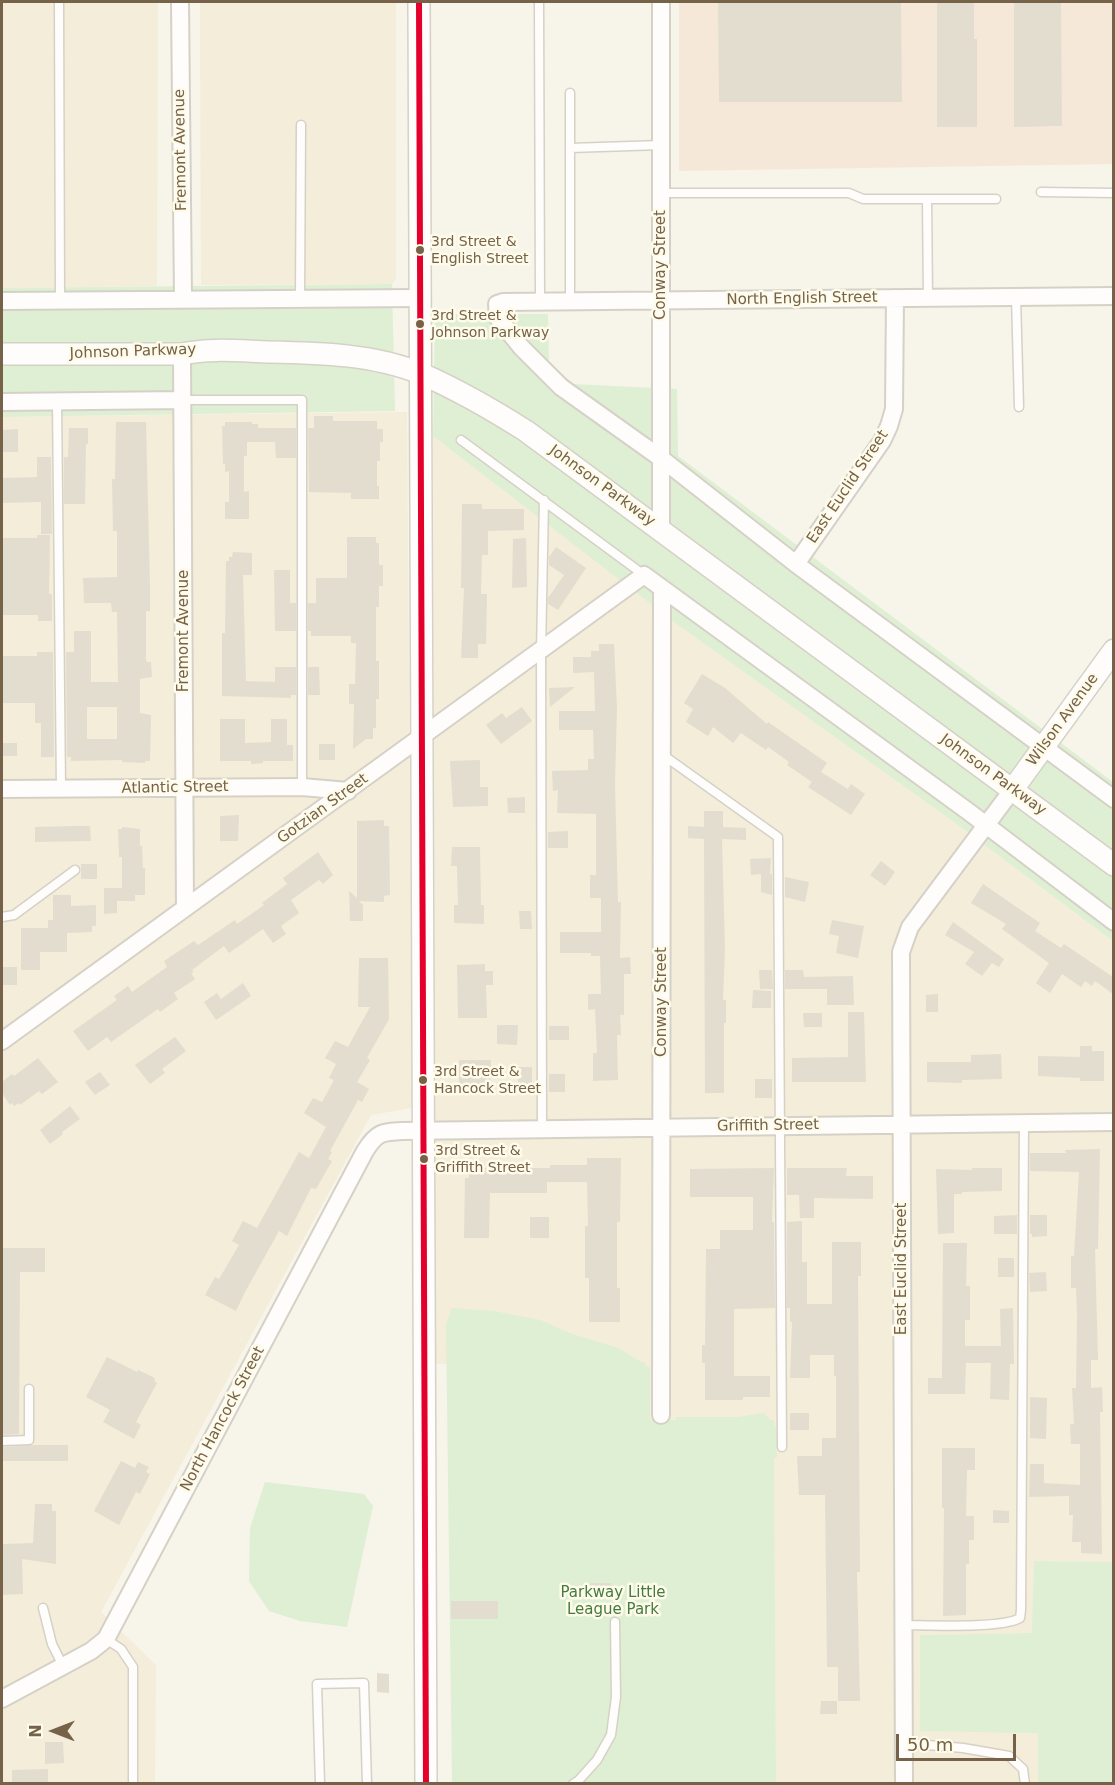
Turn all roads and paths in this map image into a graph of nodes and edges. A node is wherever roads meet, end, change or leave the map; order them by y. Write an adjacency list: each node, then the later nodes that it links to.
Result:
1 (59, 2): 23 (lane)
2 (180, 2): 21 (street, Fremont Avenue)
3 (419, 2): 18 (street)
4 (539, 2): 25 (lane)
5 (661, 2): 8 (street, Conway Street)
6 (570, 93): 9 (lane)
7 (301, 125): 17 (lane)
8 (661, 145): 9 (lane); 11 (street, Conway Street)
9 (570, 148): 26 (lane)
10 (1041, 192): 12 (lane)
11 (661, 193): 13 (lane); 24 (street, Conway Street)
12 (1113, 193)
13 (927, 199): 14 (lane); 20 (lane)
14 (996, 199)
15 (1113, 296): 16 (street, North English Street)
16 (1016, 297): 20 (street, North English Street); 33 (lane)
17 (300, 298): 18 (street); 21 (street)
18 (420, 298): 29 (street)
19 (895, 298): 20 (street, North English Street); 24 (street, North English Street); 38 (street, East Euclid Street)
20 (928, 298)
21 (183, 299): 23 (street)
22 (2, 301): 23 (street)
23 (60, 301)
24 (661, 301): 26 (street, North English Street); 35 (street, Conway Street)
25 (540, 302): 26 (street, North English Street); 35 (street, North English Street)
26 (570, 302)
27 (2, 354): 28 (street, Johnson Parkway)
28 (182, 354): 29 (street, Johnson Parkway); 30 (street, Fremont Avenue)
29 (420, 374): 37 (street, Johnson Parkway); 43 (street)
30 (182, 400): 31 (street); 46 (lane); 47 (street, Fremont Avenue)
31 (57, 401): 32 (street); 49 (lane)
32 (2, 402)
33 (1019, 407)
34 (461, 440): 36 (lane)
35 (662, 459): 37 (street, Conway Street); 38 (street)
36 (544, 500): 39 (lane); 42 (lane)
37 (661, 529): 50 (street, Johnson Parkway)
38 (796, 564): 44 (street)
39 (644, 575): 40 (street); 42 (street, Gotzian Street)
40 (662, 590): 45 (street, Conway Street); 53 (street)
41 (1113, 650): 44 (street, Wilson Avenue)
42 (541, 651): 43 (street, Gotzian Street); 65 (lane)
43 (422, 737): 51 (street, Gotzian Street); 66 (street)
44 (1044, 747): 50 (street, Wilson Avenue); 52 (street)
45 (663, 755): 63 (lane); 64 (street, Conway Street)
46 (302, 787): 47 (street, Atlantic Street); 51 (street, Atlantic Street)
47 (185, 788): 49 (street, Atlantic Street); 56 (street, Fremont Avenue)
48 (2, 789): 49 (street, Atlantic Street)
49 (61, 789)
50 (1013, 789): 53 (street, East Euclid Street); 54 (street, Johnson Parkway)
51 (348, 791): 56 (street, Gotzian Street)
52 (1113, 799)
53 (986, 826): 58 (street); 62 (street, East Euclid Street)
54 (1113, 865)
55 (75, 870): 57 (lane)
56 (185, 908): 59 (street, Gotzian Street)
57 (2, 917)
58 (1113, 922)
59 (2, 1041)
60 (1024, 1122): 61 (street, Griffith Street); 62 (street, Griffith Street); 73 (lane)
61 (1113, 1122)
62 (901, 1125): 63 (street, Griffith Street); 73 (street, East Euclid Street)
63 (781, 1126): 64 (street, Griffith Street); 70 (lane)
64 (661, 1128): 65 (street, Griffith Street); 68 (street, Conway Street)
65 (542, 1129): 66 (street, Griffith Street)
66 (423, 1130): 74 (street, North Hancock Street); 81 (street)
67 (29, 1389): 69 (lane)
68 (661, 1415)
69 (2, 1441)
70 (782, 1447)
71 (43, 1608): 75 (lane)
72 (615, 1622): 82 (lane)
73 (903, 1625): 77 (street, East Euclid Street)
74 (106, 1639): 75 (street, North Hancock Street); 78 (lane)
75 (63, 1666): 76 (street, North Hancock Street)
76 (2, 1700)
77 (904, 1743): 83 (street, East Euclid Street); 84 (lane)
78 (133, 1784)
79 (320, 1784): 80 (lane)
80 (367, 1784)
81 (426, 1784)
82 (573, 1784)
83 (904, 1784)
84 (1025, 1784)

